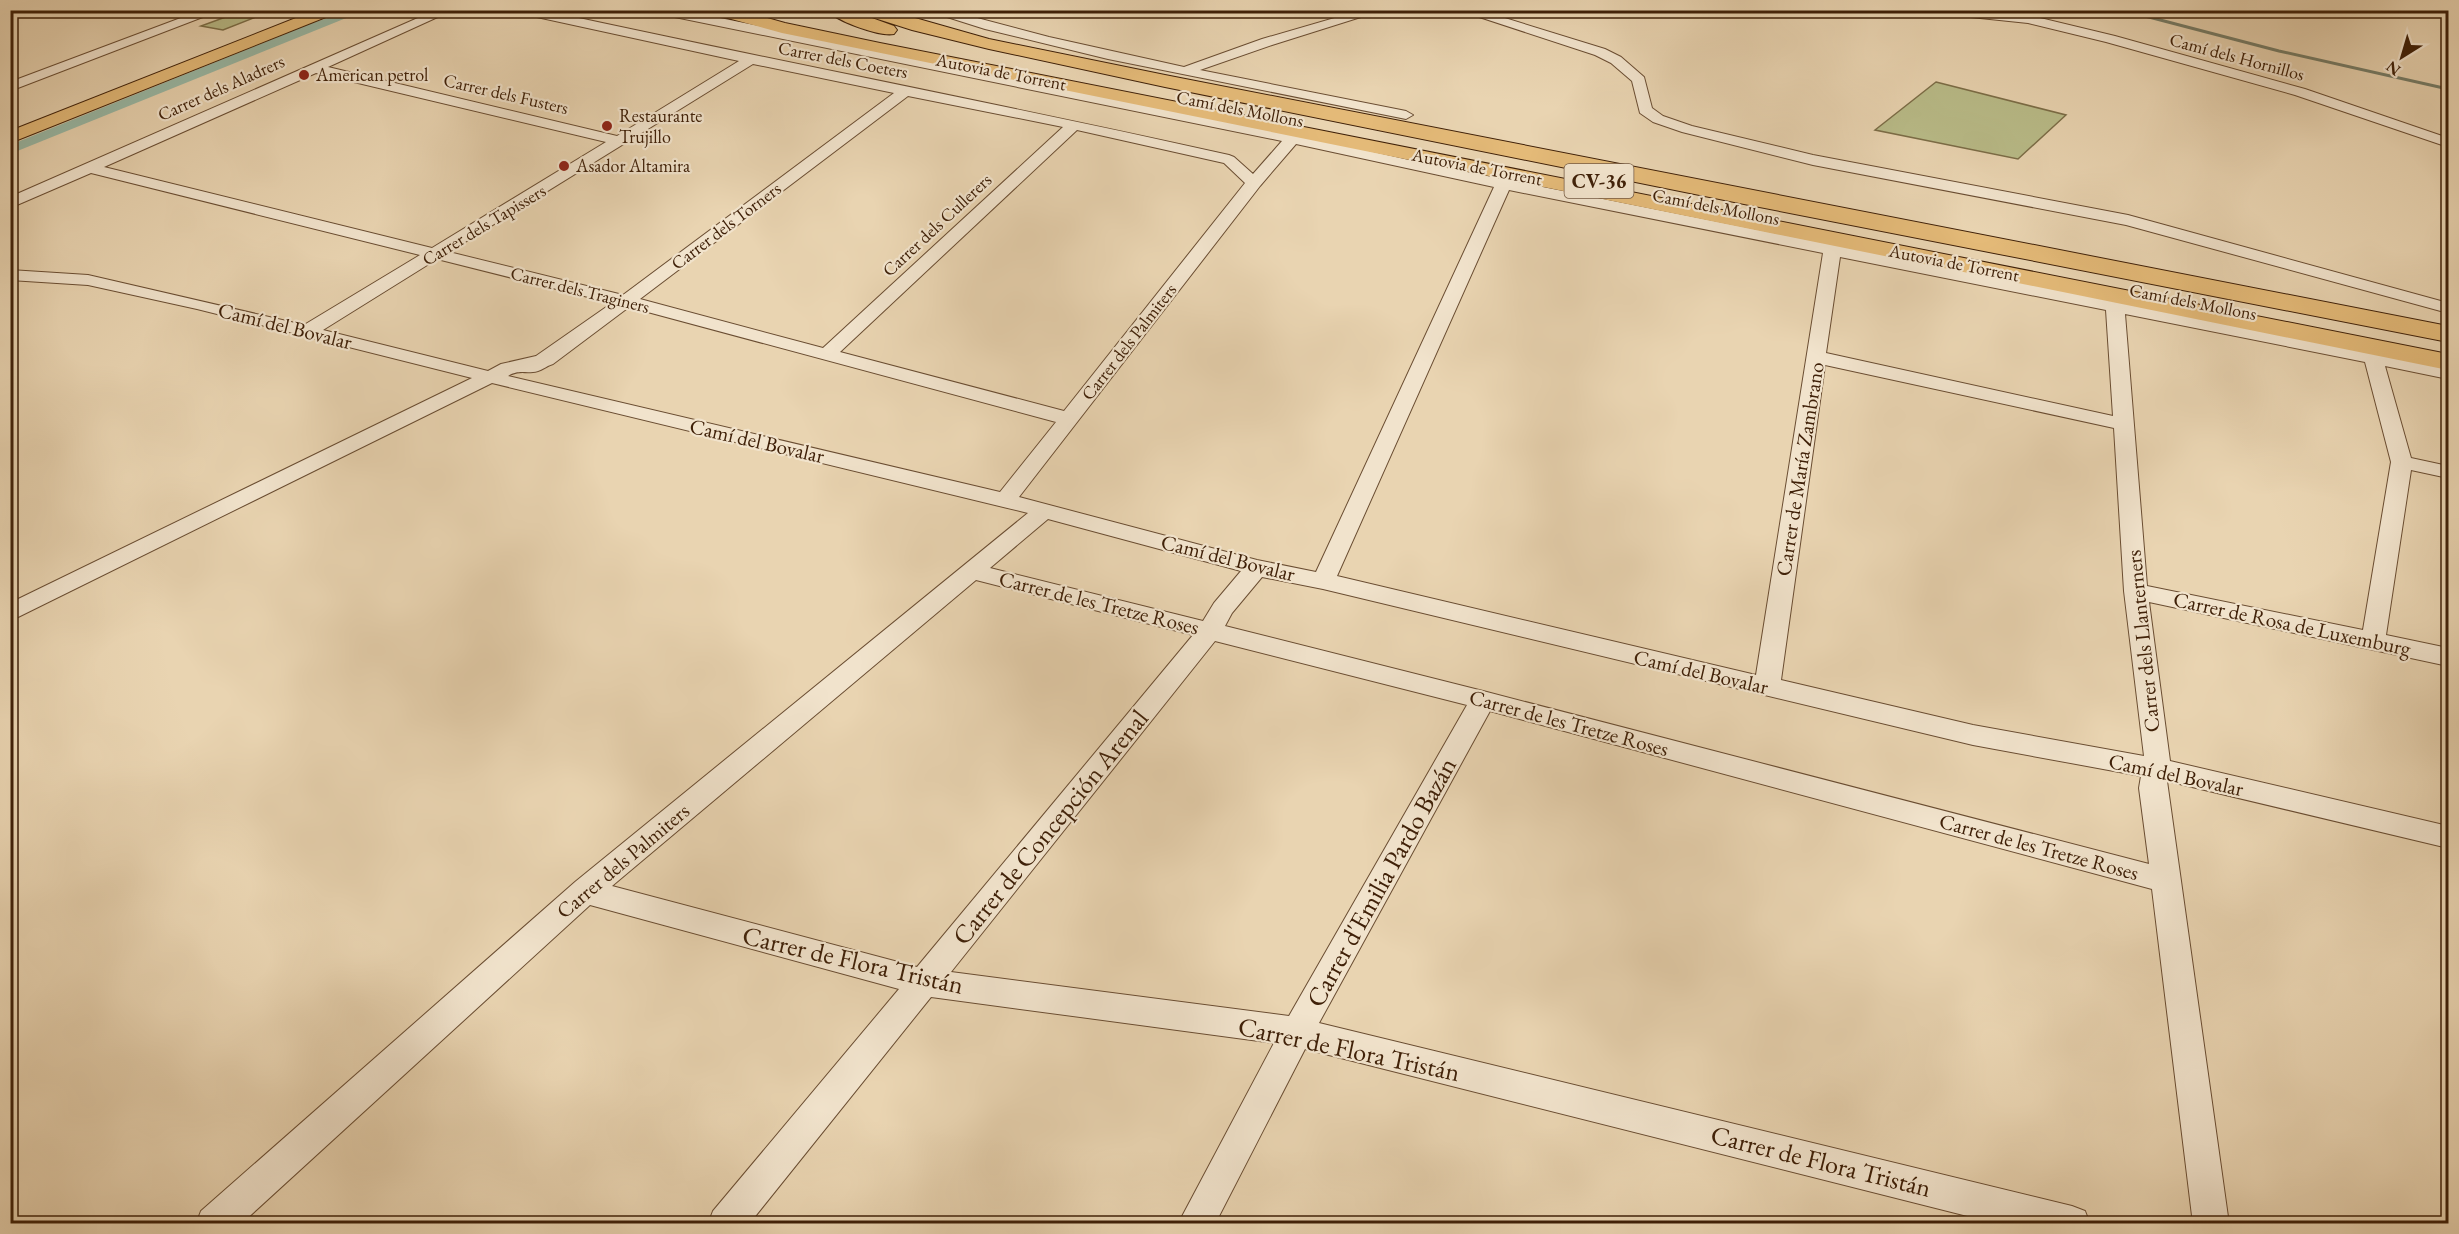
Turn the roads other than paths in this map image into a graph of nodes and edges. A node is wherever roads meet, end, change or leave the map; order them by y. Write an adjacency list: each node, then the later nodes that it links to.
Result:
1 (215, 10): 23 (street)
2 (305, 10): 28 (main road)
3 (332, 10): 29 (main road)
4 (447, 10): 20 (street, Carrer dels Aladrers)
5 (523, 10): 19 (street, Carrer dels Coeters)
6 (660, 10): 21 (street, Camí dels Mollons)
7 (701, 10): 18 (highway)
8 (719, 10): 18 (highway, Autovia de Torrent / CV-36)
9 (751, 10): 25 (highway, Autovia de Torrent / CV-36)
10 (835, 10): 25 (highway)
11 (867, 10): 45 (highway)
12 (931, 10): 22 (street)
13 (1377, 10): 22 (street)
14 (1464, 10): 43 (street)
15 (1942, 10): 32 (street, Camí dels Hornillos)
16 (20, 11): 17 (street)
17 (10, 15)
18 (880, 48): 51 (highway, Autovia de Torrent / CV-36)
19 (751, 60): 24 (street, Carrer dels Coeters); 31 (street, Carrer dels Tapissers)
20 (314, 68): 31 (street, Carrer dels Fusters); 33 (street, Carrer dels Aladrers)
21 (935, 68): 24 (street, Carrer dels Torners); 30 (street, Camí dels Mollons)
22 (1185, 71): 26 (street)
23 (10, 87)
24 (902, 91): 27 (street, Carrer dels Coeters); 41 (street, Carrer dels Torners)
25 (1152, 93): 46 (highway, Autovia de Torrent / CV-36)
26 (1406, 115)
27 (1074, 125): 34 (street, Carrer dels Coeters); 47 (street, Carrer dels Cullerers)
28 (10, 128)
29 (10, 138)
30 (1292, 139): 34 (street, Carrer dels Palmiters); 35 (street, Camí dels Mollons)
31 (620, 141): 38 (street, Carrer dels Tapissers)
32 (2448, 143)
33 (89, 168): 36 (street, Carrer dels Aladrers); 38 (street, Carrer dels Traginers)
34 (1254, 183): 55 (street, Carrer dels Palmiters)
35 (1503, 185): 37 (street, Camí dels Mollons); 63 (street)
36 (10, 203)
37 (1832, 250): 42 (street, Camí dels Mollons); 48 (street, Carrer de María Zambrano)
38 (436, 254): 41 (street, Carrer dels Traginers); 44 (street, Carrer dels Tapissers)
39 (10, 259): 40 (street)
40 (15, 275): 44 (street, Camí del Bovalar)
41 (626, 302): 47 (street, Carrer dels Traginers); 50 (street, Carrer dels Torners)
42 (2115, 307): 49 (street, Camí dels Mollons); 56 (street, Carrer dels Llanterners)
43 (2448, 309)
44 (308, 332): 53 (street, Camí del Bovalar)
45 (2448, 334)
46 (2448, 349)
47 (826, 355): 55 (street, Carrer dels Traginers)
48 (1816, 357): 56 (street); 69 (street, Carrer de María Zambrano)
49 (2373, 358): 52 (street, Camí dels Mollons); 57 (street)
50 (546, 360): 53 (street, Carrer dels Torners); 54 (street)
51 (2448, 362)
52 (2448, 373)
53 (501, 380): 54 (street, Camí del Bovalar); 65 (street, Carrer dels Torners)
54 (560, 394): 59 (street, Camí del Bovalar)
55 (1069, 419): 59 (street, Carrer dels Palmiters)
56 (2124, 424): 64 (street, Carrer dels Llanterners)
57 (2403, 462): 58 (street); 67 (street)
58 (2448, 472)
59 (1005, 500): 60 (street, Camí del Bovalar)
60 (1044, 511): 61 (street, Camí del Bovalar); 62 (street, Carrer dels Palmiters)
61 (1257, 568): 63 (street, Camí del Bovalar); 66 (street, Carrer de Concepción Arenal)
62 (971, 571): 66 (street, Carrer de les Tretze Roses); 74 (street, Carrer dels Palmiters)
63 (1323, 580): 69 (street, Camí del Bovalar)
64 (2136, 591): 67 (street, Carrer de Rosa de Luxemburg); 71 (street, Carrer dels Llanterners)
65 (10, 612)
66 (1210, 631): 70 (street, Carrer de les Tretze Roses); 75 (street, Carrer de Concepción Arenal)
67 (2373, 641): 68 (street, Carrer de Rosa de Luxemburg)
68 (2448, 657)
69 (1767, 687): 71 (street, Camí del Bovalar)
70 (1483, 700): 73 (street, Carrer de les Tretze Roses); 76 (street, Carrer d'Emilia Pardo Bazán)
71 (2154, 768): 72 (street, Camí del Bovalar); 73 (street, Carrer dels Llanterners)
72 (2448, 837)
73 (2167, 881): 81 (street, Carrer dels Llanterners)
74 (585, 891): 75 (street, Carrer de Flora Tristán); 77 (street, Carrer dels Palmiters)
75 (924, 982): 76 (street, Carrer de Flora Tristán); 78 (street, Carrer de Concepción Arenal)
76 (1296, 1032): 79 (street, Carrer d'Emilia Pardo Bazán); 80 (street, Carrer de Flora Tristán)
77 (214, 1224)
78 (726, 1224)
79 (1196, 1224)
80 (2072, 1224)
81 (2211, 1224)

